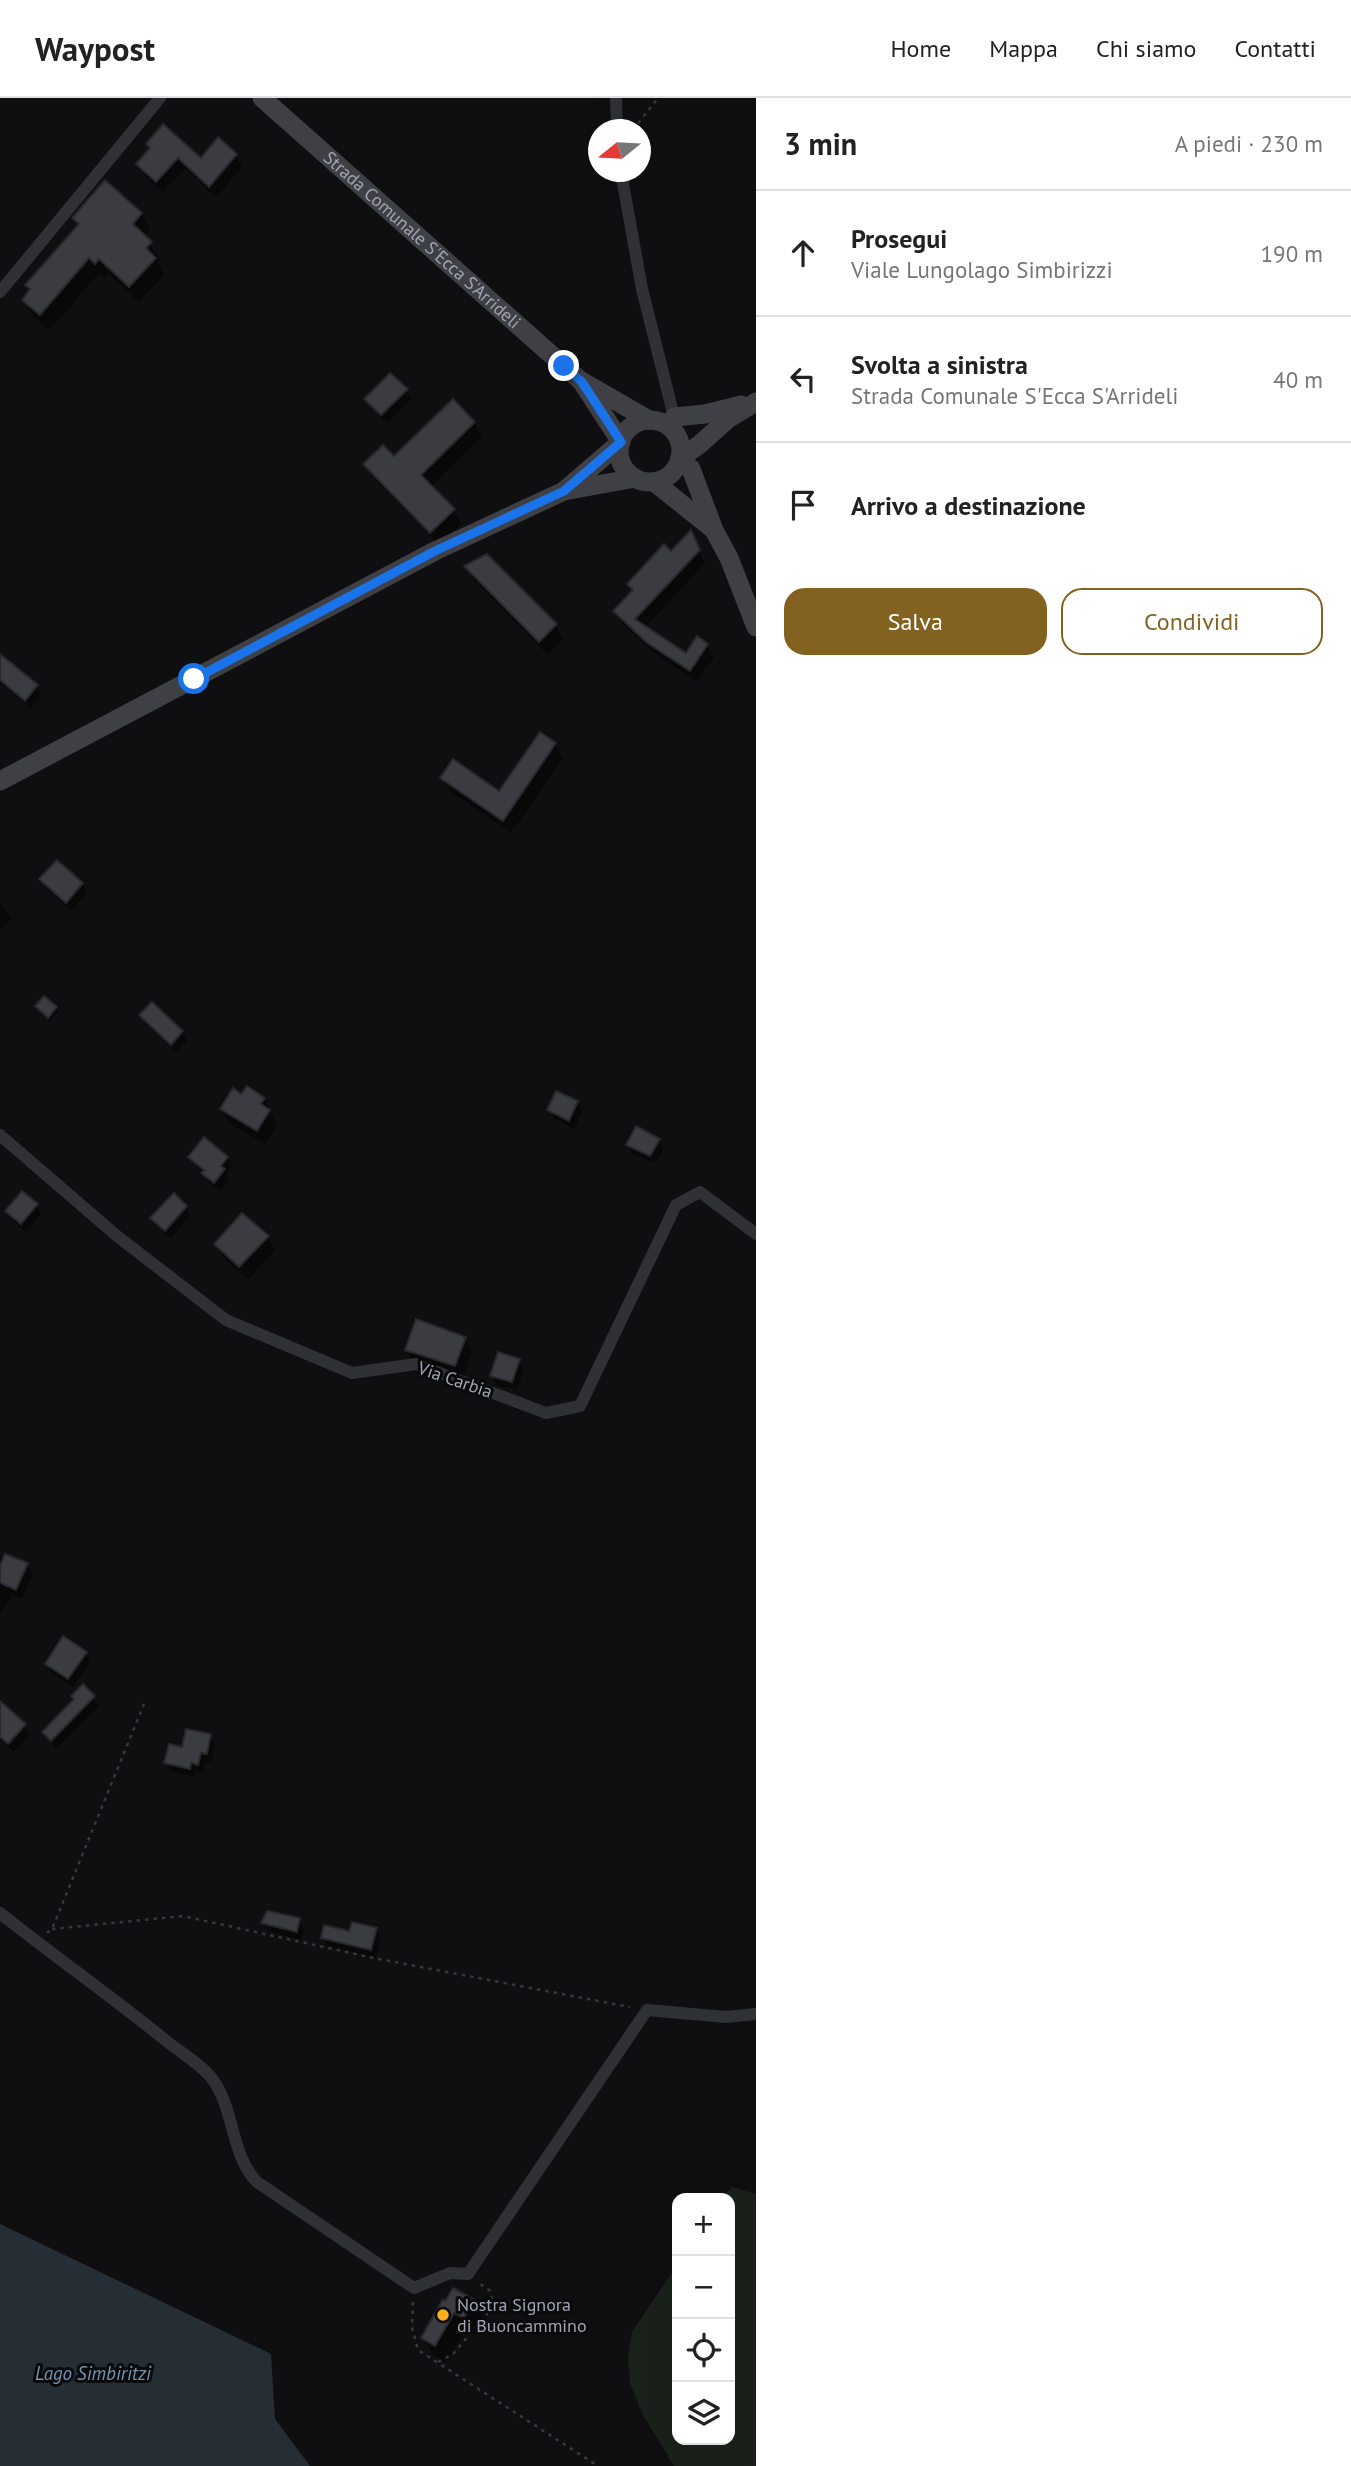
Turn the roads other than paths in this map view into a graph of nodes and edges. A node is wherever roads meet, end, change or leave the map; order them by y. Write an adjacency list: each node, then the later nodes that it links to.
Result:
1 (160, 98): 6 (street)
2 (262, 98): 7 (main road, Strada Comunale S'Ecca S'Arrideli)
3 (616, 98): 4 (street)
4 (617, 119)
5 (623, 182): 9 (street)
6 (0, 292)
7 (582, 382): 9 (main road, Strada Comunale S'Ecca S'Arrideli); 10 (main road, Strada Comunale S'Ecca S'Arrideli)
8 (756, 402): 9 (main road); 11 (main road)
9 (661, 419): 10 (main road); 11 (main road)
10 (621, 442): 12 (main road); 13 (main road)
11 (680, 458): 12 (main road); 14 (main road)
12 (645, 480): 13 (main road); 14 (main road)
13 (564, 491): 16 (main road)
14 (714, 530): 15 (main road)
15 (756, 627)
16 (0, 781)
17 (0, 1135): 18 (street, Via Carbia)
18 (756, 1234)
19 (0, 1913): 20 (street)
20 (756, 2014)

